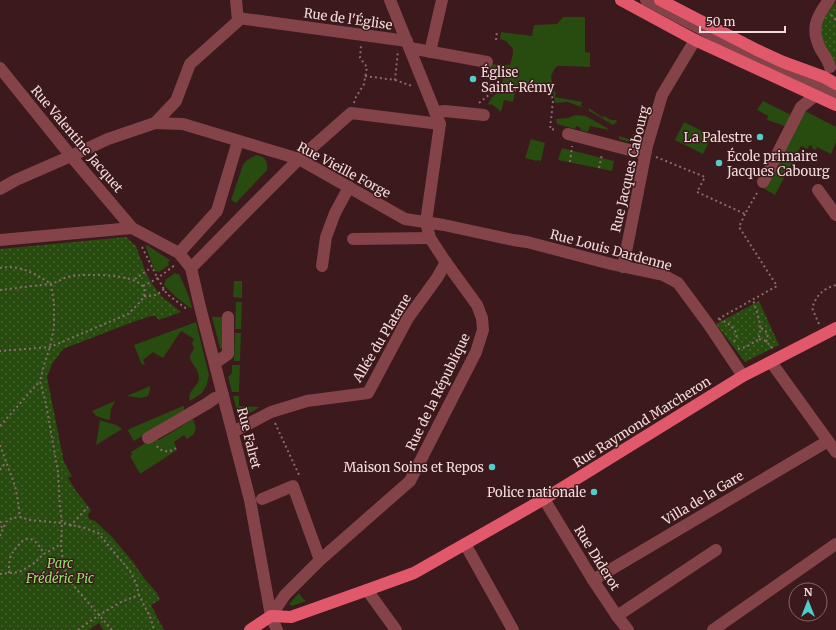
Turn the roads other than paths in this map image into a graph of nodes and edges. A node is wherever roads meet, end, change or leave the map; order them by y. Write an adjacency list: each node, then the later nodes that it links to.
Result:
1 (236, 0): 8 (street)
2 (390, 0): 10 (street)
3 (442, 0): 11 (street)
4 (622, 0): 9 (main road)
5 (646, 0): 16 (street)
6 (660, 0): 15 (main road)
7 (829, 0): 13 (street)
8 (238, 18): 10 (street, Rue de l'Église); 21 (street)
9 (695, 40): 17 (main road); 25 (street, Rue Jacques Cabourg)
10 (408, 44): 11 (street, Rue de l'Église); 19 (street)
11 (430, 52): 12 (street, Rue de l'Église)
12 (487, 62)
13 (830, 67)
14 (0, 68): 26 (street, Rue Valentine Jacquet)
15 (836, 84)
16 (836, 94)
17 (816, 95): 18 (main road); 28 (street)
18 (836, 105)
19 (435, 112): 20 (street); 22 (street)
20 (484, 115)
21 (155, 123): 24 (street, Rue Vieille Forge); 26 (street)
22 (440, 124): 27 (street); 33 (street, Rue de la République)
23 (567, 133): 25 (street)
24 (238, 141): 27 (street, Rue Vieille Forge); 38 (street)
25 (645, 154): 41 (street, Rue Jacques Cabourg)
26 (71, 156): 30 (street); 34 (street, Rue Valentine Jacquet)
27 (300, 159): 29 (street, Rue Vieille Forge); 42 (street)
28 (760, 186)
29 (349, 187): 33 (street, Rue Vieille Forge); 40 (street)
30 (0, 189)
31 (818, 190): 32 (street)
32 (836, 215)
33 (426, 222): 35 (street, Rue de la République); 41 (street, Rue Louis Dardenne)
34 (132, 228): 37 (street); 38 (street)
35 (430, 238): 36 (street); 39 (street, Rue de la République)
36 (353, 239)
37 (0, 240)
38 (181, 255): 42 (street)
39 (446, 262): 49 (street, Allée du Platane); 58 (street, Rue de la République)
40 (322, 266)
41 (623, 266): 47 (street, Rue Louis Dardenne)
42 (191, 268): 46 (street, Rue Falret)
43 (228, 317): 46 (street)
44 (836, 328): 45 (main road, Rue Raymond Marcheron)
45 (776, 359): 47 (main road, Rue Raymond Marcheron); 51 (street)
46 (215, 363): 48 (street, Rue Falret)
47 (742, 376): 53 (main road, Rue Raymond Marcheron)
48 (223, 395): 49 (street, Rue Falret); 50 (street)
49 (233, 432): 61 (street, Rue Falret)
50 (152, 441)
51 (828, 441): 52 (street); 59 (street, Villa de la Gare)
52 (836, 452)
53 (544, 499): 55 (main road, Rue Raymond Marcheron); 59 (street, Rue Diderot)
54 (262, 500): 58 (street)
55 (465, 544): 60 (main road, Rue Raymond Marcheron); 66 (street)
56 (836, 544): 68 (street)
57 (716, 550): 62 (street)
58 (320, 560): 61 (street, Rue de la République)
59 (593, 580): 62 (street, Rue Diderot)
60 (367, 590): 61 (main road, Rue Raymond Marcheron); 65 (street)
61 (271, 616): 63 (main road); 64 (street, Rue Falret)
62 (616, 616): 67 (street, Rue Diderot)
63 (250, 630)
64 (277, 630)
65 (396, 630)
66 (513, 630)
67 (628, 630)
68 (713, 630)

